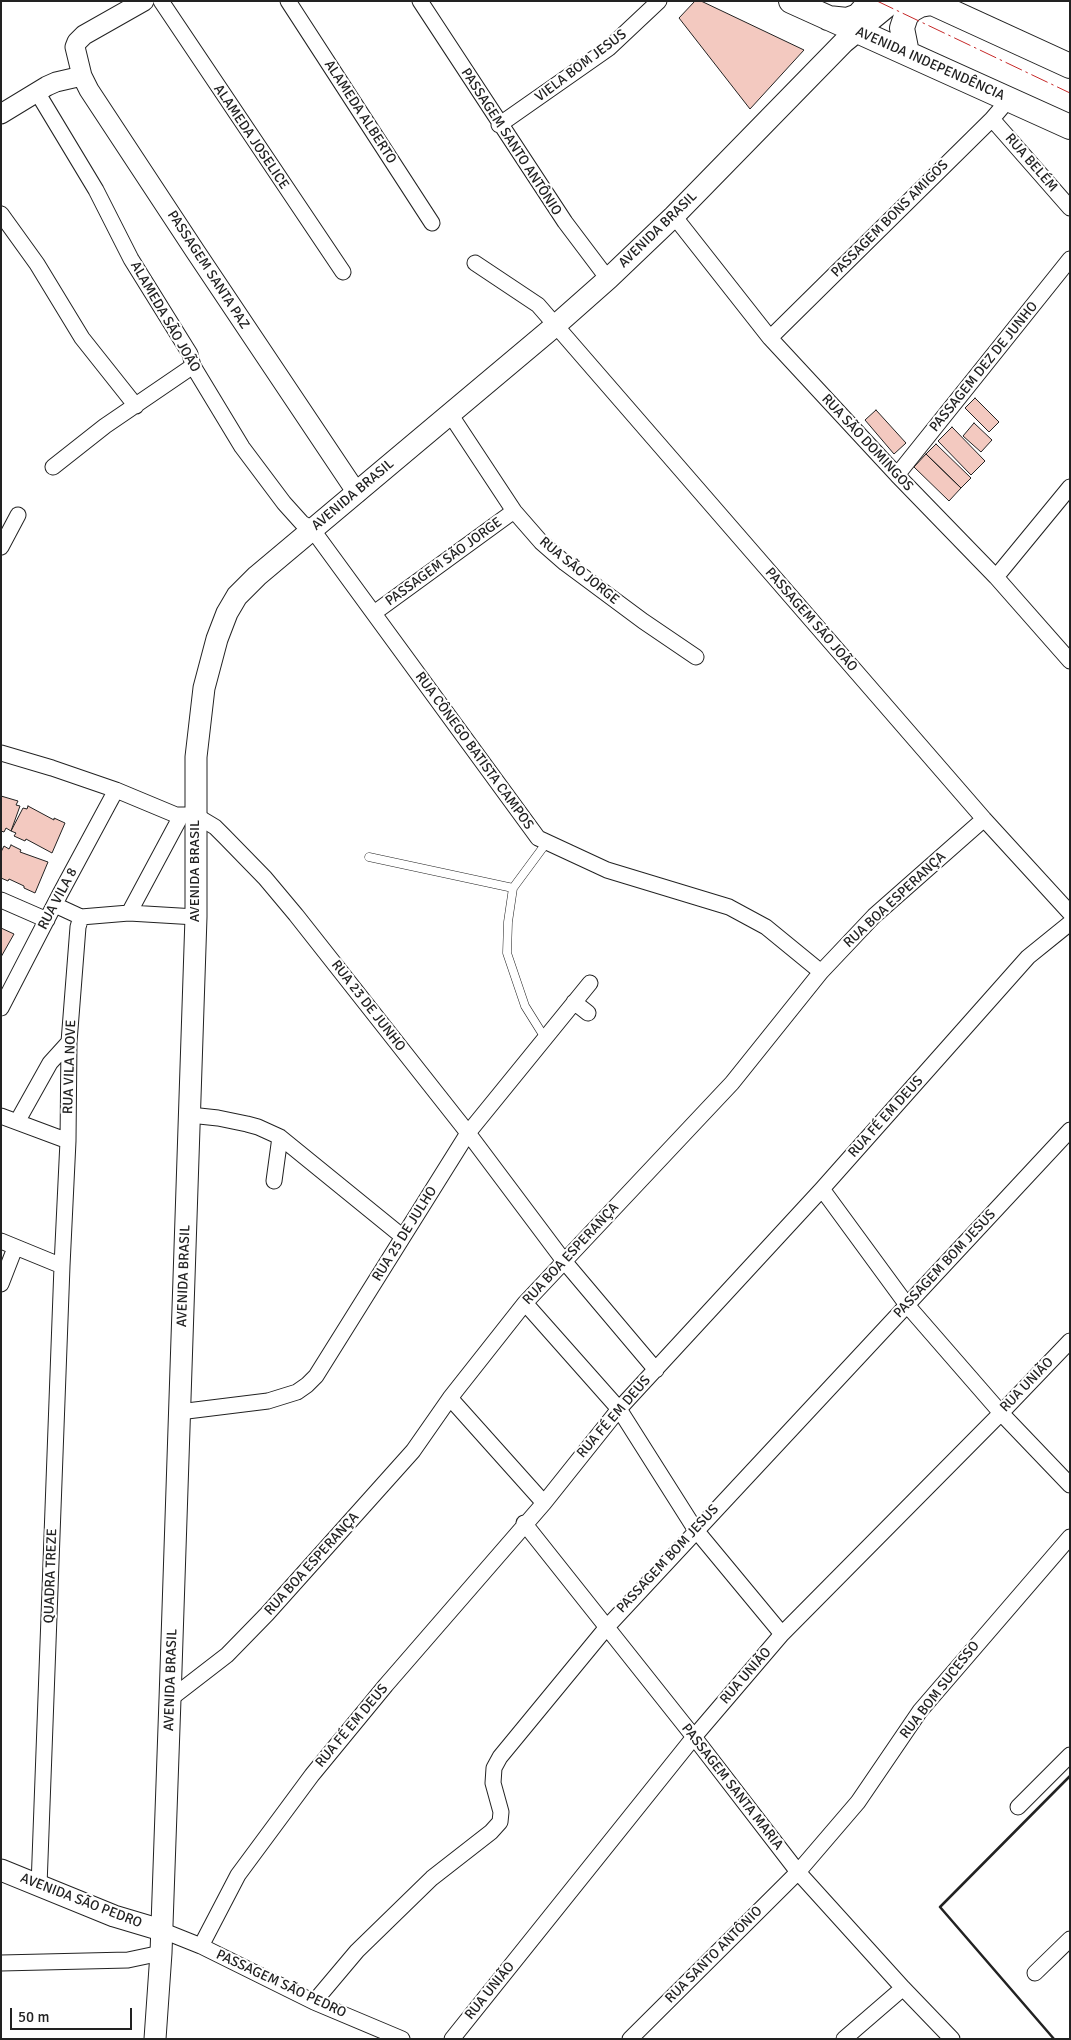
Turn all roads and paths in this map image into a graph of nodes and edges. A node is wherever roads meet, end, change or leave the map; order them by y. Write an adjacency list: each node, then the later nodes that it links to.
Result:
1 (144, 1): 14 (street, PASSAGEM SANTA PAZ)
2 (161, 1): 27 (street, ALAMEDA JOSELICE)
3 (288, 1): 24 (street, ALAMEDA ALBERTO)
4 (420, 1): 19 (street, PASSAGEM SANTO ANTÔNIO)
5 (660, 1): 19 (street, VIELA BOM JESUS)
6 (791, 1): 10 (main road, AVENIDA INDEPENDÊNCIA)
7 (868, 1): 10 (main road)
8 (894, 1): 11 (main road, AVENIDA BRASIL)
9 (929, 2): 12 (main road); 13 (main road)
10 (826, 18): 11 (main road, AVENIDA INDEPENDÊNCIA)
11 (856, 31): 12 (main road, AVENIDA INDEPENDÊNCIA); 23 (main road, AVENIDA BRASIL)
12 (907, 54): 16 (main road, AVENIDA INDEPENDÊNCIA)
13 (1070, 66)
14 (82, 76): 15 (street); 37 (street, PASSAGEM SANTA PAZ)
15 (37, 92): 17 (street); 31 (street, ALAMEDA SÃO JOÃO)
16 (1009, 99): 18 (street, PASSAGEM BONS AMIGOS); 20 (main road, AVENIDA INDEPENDÊNCIA)
17 (1, 114)
18 (992, 119): 21 (street, RUA BELÉM); 30 (street, PASSAGEM BONS AMIGOS)
19 (499, 125): 28 (street, PASSAGEM SANTO ANTÔNIO)
20 (1070, 127)
21 (1070, 208)
22 (1, 214): 32 (street)
23 (674, 216): 28 (main road, AVENIDA BRASIL); 30 (street, RUA SÃO DOMINGOS)
24 (432, 223)
25 (1070, 259): 35 (street, PASSAGEM DEZ DE JUNHO)
26 (475, 263): 29 (street, PASSAGEM SÃO JOÃO)
27 (343, 272)
28 (608, 279): 29 (main road, AVENIDA BRASIL)
29 (556, 325): 33 (main road, AVENIDA BRASIL); 49 (street, PASSAGEM SÃO JOÃO)
30 (770, 338): 35 (street, RUA SÃO DOMINGOS)
31 (193, 366): 32 (street); 40 (street, ALAMEDA SÃO JOÃO)
32 (136, 406): 34 (street)
33 (450, 414): 37 (main road, AVENIDA BRASIL); 38 (street, RUA SÃO JORGE)
34 (52, 467)
35 (898, 475): 42 (street, RUA SÃO DOMINGOS)
36 (1070, 487): 42 (street)
37 (357, 492): 40 (main road, AVENIDA BRASIL)
38 (514, 511): 43 (street, PASSAGEM SÃO JORGE); 45 (street, RUA SÃO JORGE)
39 (18, 515): 41 (street)
40 (312, 529): 43 (street, RUA CÔNEGO BATISTA CAMPOS); 48 (main road, AVENIDA BRASIL)
41 (1, 548)
42 (996, 577): 44 (street, RUA SÃO DOMINGOS)
43 (374, 613): 50 (street, RUA CÔNEGO BATISTA CAMPOS)
44 (1067, 652)
45 (696, 657)
46 (1, 753): 47 (street, RUA 23 DE JUNHO)
47 (116, 790): 48 (street, RUA 23 DE JUNHO); 54 (street, RUA VILA 8)
48 (188, 815): 55 (street); 58 (main road, AVENIDA BRASIL); 72 (street, RUA 23 DE JUNHO)
49 (984, 820): 56 (street, PASSAGEM SÃO JOÃO); 61 (street, RUA BOA ESPERANÇA)
50 (547, 842): 52 (lane); 61 (street, RUA CÔNEGO BATISTA CAMPOS)
51 (369, 857): 52 (lane)
52 (513, 888): 66 (lane)
53 (1, 900): 59 (street)
54 (55, 906): 57 (street); 59 (street, RUA VILA 8)
55 (129, 913): 57 (street); 58 (street)
56 (1070, 913)
57 (80, 917): 67 (street, RUA VILA NOVE)
58 (196, 917): 68 (main road, AVENIDA BRASIL)
59 (47, 920): 64 (street, RUA VILA 8)
60 (1070, 923): 76 (street, RUA FÉ EM DEUS)
61 (821, 972): 79 (street, RUA BOA ESPERANÇA)
62 (590, 982): 63 (street, RUA 25 DE JULHO)
63 (574, 1002): 65 (street); 66 (street, RUA 25 DE JULHO)
64 (1, 1008)
65 (588, 1013)
66 (545, 1038): 72 (street, RUA 25 DE JULHO)
67 (69, 1042): 70 (street); 74 (street, RUA VILA NOVE)
68 (190, 1115): 73 (street); 88 (main road, AVENIDA BRASIL)
69 (1, 1116): 70 (street)
70 (17, 1122): 74 (street)
71 (1070, 1130): 83 (street, PASSAGEM BOM JESUS)
72 (468, 1133): 77 (street, RUA 25 DE JULHO); 79 (street, RUA 23 DE JUNHO)
73 (280, 1137): 75 (street); 77 (street)
74 (68, 1141): 80 (street, RUA VILA NOVE)
75 (274, 1181)
76 (822, 1189): 83 (street); 85 (street, RUA FÉ EM DEUS)
77 (403, 1237): 88 (street, RUA 25 DE JULHO)
78 (8, 1245): 80 (street); 81 (street)
79 (564, 1261): 82 (street, RUA BOA ESPERANÇA); 85 (street, RUA 23 DE JUNHO)
80 (62, 1266): 103 (street, QUADRA TREZE)
81 (1, 1284)
82 (525, 1303): 86 (street, RUA BOA ESPERANÇA); 87 (street)
83 (907, 1305): 89 (street); 93 (street, PASSAGEM BOM JESUS)
84 (1070, 1340): 89 (street, RUA UNIÃO)
85 (656, 1370): 87 (street, RUA FÉ EM DEUS)
86 (450, 1398): 91 (street); 97 (street, RUA BOA ESPERANÇA)
87 (619, 1409): 91 (street, RUA FÉ EM DEUS); 93 (street)
88 (179, 1412): 97 (main road, AVENIDA BRASIL)
89 (1001, 1413): 90 (street); 96 (street, RUA UNIÃO)
90 (1070, 1484)
91 (544, 1503): 92 (street, RUA FÉ EM DEUS)
92 (524, 1523): 95 (street, PASSAGEM SANTA MARIA); 106 (street, RUA FÉ EM DEUS)
93 (695, 1530): 95 (street, PASSAGEM BOM JESUS); 96 (street)
94 (1070, 1537): 102 (street, RUA BOM SUCESSO)
95 (606, 1627): 98 (street, PASSAGEM SANTA MARIA); 111 (street, PASSAGEM BOM JESUS)
96 (782, 1634): 98 (street, RUA UNIÃO)
97 (170, 1699): 104 (main road, AVENIDA BRASIL)
98 (694, 1737): 102 (street, PASSAGEM SANTA MARIA); 114 (street, RUA UNIÃO)
99 (1070, 1755): 100 (street)
100 (1018, 1806)
101 (1, 1870): 103 (main road, AVENIDA SÃO PEDRO)
102 (798, 1872): 110 (street, PASSAGEM SANTA MARIA); 115 (street, RUA SANTO ANTÔNIO)
103 (39, 1886): 104 (main road, AVENIDA SÃO PEDRO)
104 (161, 1930): 106 (street, PASSAGEM SÃO PEDRO); 107 (main road, AVENIDA BRASIL)
105 (1070, 1939): 109 (street)
106 (201, 1946): 111 (street, PASSAGEM SÃO PEDRO)
107 (161, 1954): 108 (street); 112 (main road, AVENIDA BRASIL)
108 (1, 1963)
109 (1035, 1974)
110 (903, 1988): 116 (street); 117 (street, PASSAGEM SANTA MARIA)
111 (314, 2002): 113 (street, PASSAGEM SÃO PEDRO)
112 (155, 2039)
113 (402, 2039)
114 (452, 2039)
115 (630, 2039)
116 (844, 2039)
117 (952, 2039)

